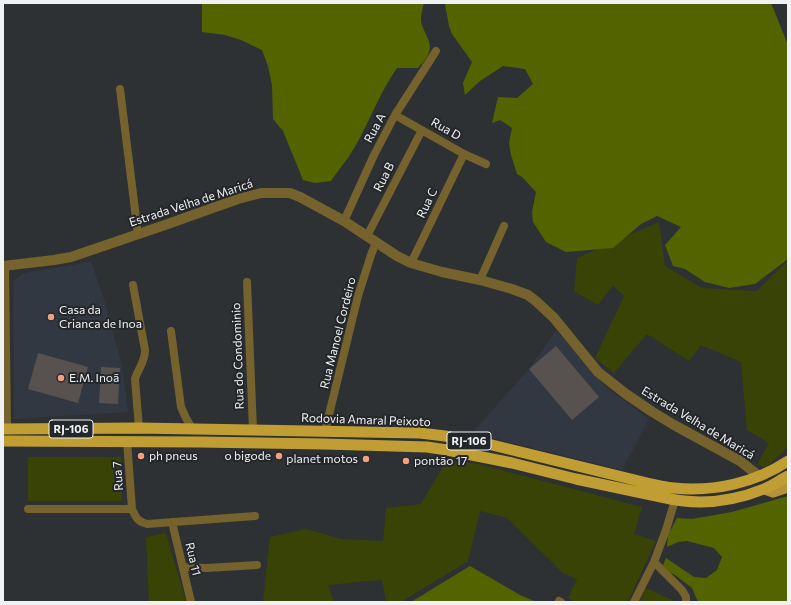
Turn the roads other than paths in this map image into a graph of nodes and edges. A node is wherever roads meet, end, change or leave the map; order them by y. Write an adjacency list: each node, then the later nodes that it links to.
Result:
1 (436, 51): 3 (street, Rua A)
2 (120, 89): 9 (street)
3 (395, 115): 4 (street, Rua D); 7 (street, Rua A)
4 (422, 130): 5 (street, Rua D); 10 (street, Rua B)
5 (464, 154): 6 (street, Rua D); 12 (street, Rua C)
6 (486, 164)
7 (344, 221): 9 (street, Estrada Velha de Maricá); 10 (street, Estrada Velha de Maricá)
8 (504, 226): 14 (street)
9 (138, 234): 13 (street, Estrada Velha de Maricá)
10 (367, 236): 11 (street, Estrada Velha de Maricá)
11 (376, 242): 12 (street, Estrada Velha de Maricá); 22 (street, Rua Manoel Cordeiro)
12 (411, 262): 14 (street, Estrada Velha de Maricá)
13 (4, 266): 19 (street)
14 (480, 280): 26 (street, Estrada Velha de Maricá)
15 (247, 282): 21 (street, Rua do Condominio)
16 (133, 285): 18 (street)
17 (171, 331): 20 (street)
18 (139, 428): 19 (highway, Rodovia Amaral Peixoto / RJ-106); 20 (highway, Rodovia Amaral Peixoto / RJ-106)
19 (5, 429)
20 (193, 430): 21 (highway, Rodovia Amaral Peixoto / RJ-106)
21 (253, 430): 22 (highway, Rodovia Amaral Peixoto / RJ-106)
22 (325, 432): 26 (highway, Rodovia Amaral Peixoto / RJ-106)
23 (3, 441): 24 (highway, Rodovia Amaral Peixoto / RJ-106)
24 (127, 442): 30 (highway, Rodovia Amaral Peixoto / RJ-106); 32 (street, Rua 7)
25 (788, 461): 26 (highway, Rodovia Amaral Peixoto / RJ-106)
26 (759, 476)
27 (788, 476): 29 (highway, Rodovia Amaral Peixoto / RJ-106)
28 (788, 487): 29 (main road)
29 (765, 489): 30 (highway, Rodovia Amaral Peixoto / RJ-106)
30 (675, 500): 35 (street)
31 (28, 509): 32 (street)
32 (132, 509): 34 (street)
33 (255, 516): 34 (street)
34 (172, 522): 37 (street, Rua 11)
35 (654, 562): 39 (street); 40 (street)
36 (257, 565): 37 (street)
37 (183, 567): 38 (street, Rua 11)
38 (191, 602)
39 (634, 602)
40 (686, 602)

